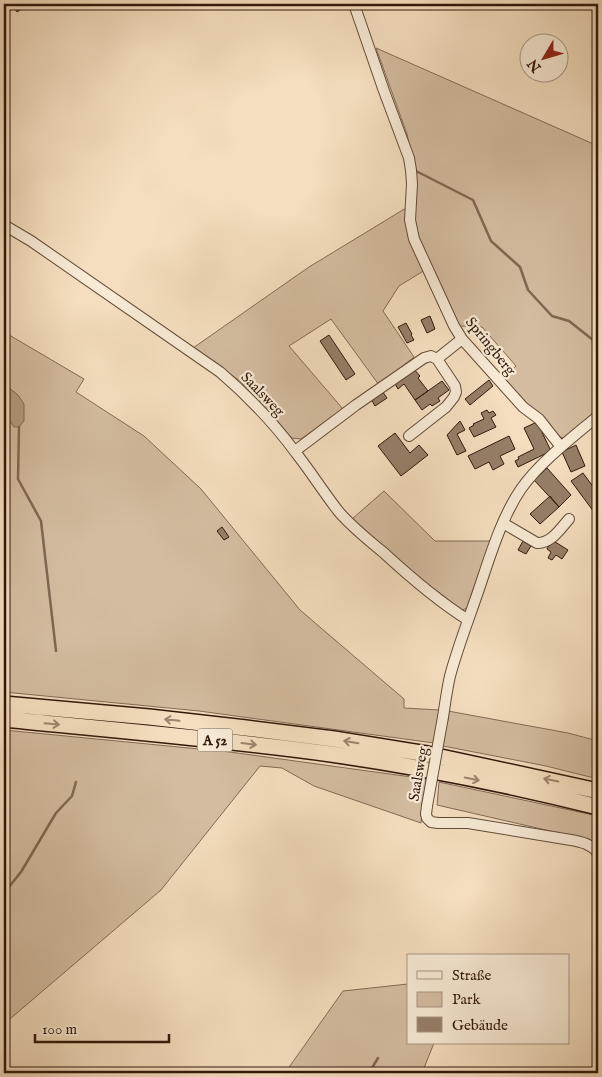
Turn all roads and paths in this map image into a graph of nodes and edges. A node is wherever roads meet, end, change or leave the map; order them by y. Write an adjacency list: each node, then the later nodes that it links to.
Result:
1 (354, 4): 3 (street, Springberg)
2 (4, 225): 8 (street, Saalsweg)
3 (462, 339): 4 (street); 7 (street, Springberg)
4 (437, 359): 6 (street); 8 (street)
5 (598, 416): 7 (street)
6 (409, 436)
7 (561, 447): 10 (street)
8 (295, 451): 11 (street, Saalsweg)
9 (569, 519): 10 (street)
10 (503, 523): 11 (street)
11 (468, 618): 16 (street, Saalsweg, bridge)
12 (4, 704): 14 (highway, A 52, one-way to 12)
13 (4, 719): 15 (highway, A 52, one-way to 15)
14 (598, 791)
15 (598, 807)
16 (598, 853)

